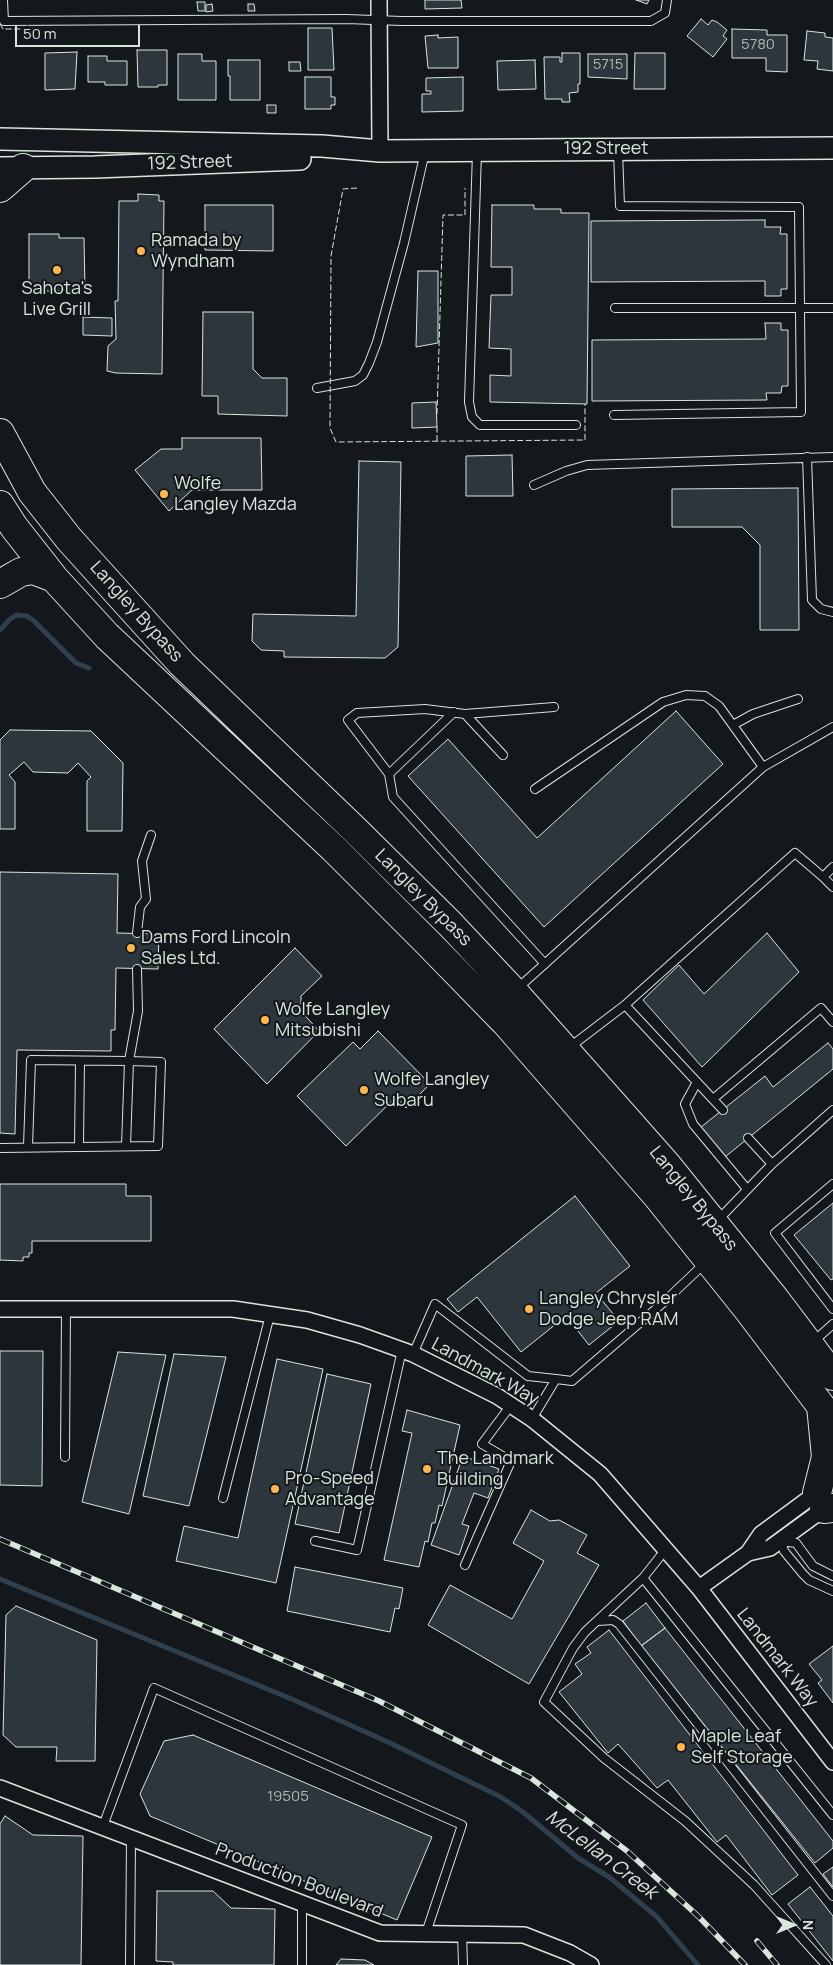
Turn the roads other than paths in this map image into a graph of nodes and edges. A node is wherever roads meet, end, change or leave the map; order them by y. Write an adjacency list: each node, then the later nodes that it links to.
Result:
1 (3, 0): 4 (lane)
2 (379, 0): 4 (street)
3 (668, 0): 4 (lane)
4 (378, 20): 10 (street)
5 (0, 139): 10 (main road, 192 Street)
6 (833, 148): 7 (main road, 192 Street)
7 (618, 149): 9 (main road, 192 Street); 13 (lane)
8 (426, 150): 9 (main road, 192 Street); 10 (main road, 192 Street); 16 (lane)
9 (477, 150): 18 (lane)
10 (380, 151): 11 (main road, 192 Street)
11 (12, 168): 12 (highway)
12 (0, 188)
13 (800, 307): 14 (lane); 15 (lane); 17 (lane)
14 (615, 308)
15 (833, 308)
16 (317, 388)
17 (614, 415)
18 (576, 425)
19 (0, 433): 44 (highway, Langley Bypass)
20 (833, 457): 21 (lane)
21 (807, 458): 22 (lane); 26 (lane)
22 (534, 485)
23 (1, 509): 24 (highway, Langley Bypass)
24 (54, 578): 25 (highway); 63 (highway, Langley Bypass)
25 (0, 584)
26 (833, 612)
27 (798, 699): 31 (lane)
28 (554, 707): 30 (lane)
29 (454, 712): 30 (lane); 35 (lane); 35 (lane)
30 (465, 714): 33 (lane)
31 (733, 725): 34 (lane); 36 (lane)
32 (833, 727): 34 (lane)
33 (503, 754)
34 (763, 767): 42 (lane)
35 (388, 774): 42 (lane)
36 (535, 789)
37 (151, 835): 41 (lane)
38 (833, 867): 39 (lane)
39 (823, 877): 40 (lane); 45 (lane)
40 (833, 887)
41 (137, 933)
42 (545, 964): 44 (lane)
43 (137, 969): 49 (lane)
44 (514, 992): 47 (highway, Langley Bypass)
45 (625, 1005): 47 (lane); 50 (lane)
46 (833, 1022): 51 (lane)
47 (566, 1050): 62 (highway, Langley Bypass)
48 (80, 1061): 49 (lane); 55 (lane); 56 (lane)
49 (129, 1061): 57 (lane); 57 (lane)
50 (697, 1082): 51 (lane); 61 (lane)
51 (713, 1099): 52 (lane)
52 (723, 1110)
53 (833, 1110): 59 (lane)
54 (748, 1138): 59 (lane)
55 (28, 1146): 56 (lane); 58 (lane)
56 (79, 1146): 57 (lane)
57 (126, 1146)
58 (0, 1148)
59 (772, 1164): 61 (lane)
60 (833, 1184): 66 (lane)
61 (747, 1189): 62 (lane)
62 (714, 1224): 69 (highway, Langley Bypass)
63 (708, 1260): 72 (lane); 74 (highway, Langley Bypass)
64 (0, 1309): 65 (street, Landmark Way)
65 (66, 1309): 67 (street, Landmark Way); 76 (lane)
66 (833, 1309)
67 (270, 1315): 70 (street, Landmark Way); 77 (lane)
68 (833, 1324): 69 (lane)
69 (809, 1344): 71 (highway, Langley Bypass)
70 (408, 1352): 72 (lane); 73 (street, Landmark Way); 79 (lane)
71 (833, 1376)
72 (556, 1379): 75 (lane)
73 (511, 1404): 75 (street, Landmark Way); 83 (lane)
74 (827, 1414): 78 (highway)
75 (532, 1419): 81 (street, Landmark Way)
76 (64, 1457)
77 (223, 1498)
78 (828, 1498): 80 (street); 82 (street)
79 (315, 1541)
80 (781, 1541): 82 (street); 84 (lane); 87 (lane)
81 (666, 1549): 85 (lane); 86 (street, Landmark Way)
82 (748, 1553): 86 (street)
83 (465, 1565)
84 (833, 1576)
85 (644, 1578): 88 (lane); 91 (lane)
86 (699, 1588): 89 (street, Landmark Way)
87 (833, 1591)
88 (598, 1621): 94 (lane); 102 (lane)
89 (833, 1762)
90 (0, 1788): 92 (street, Production Boulevard)
91 (833, 1815)
92 (103, 1826): 93 (street, Production Boulevard); 96 (lane)
93 (131, 1836): 95 (street, Production Boulevard); 98 (lane)
94 (833, 1896)
95 (302, 1903): 96 (street, Production Boulevard); 99 (lane)
96 (426, 1934): 97 (street, Production Boulevard)
97 (462, 1934): 100 (lane); 101 (street, Production Boulevard)
98 (130, 1965)
99 (302, 1965)
100 (463, 1965)
101 (591, 1965)
102 (826, 1965)

